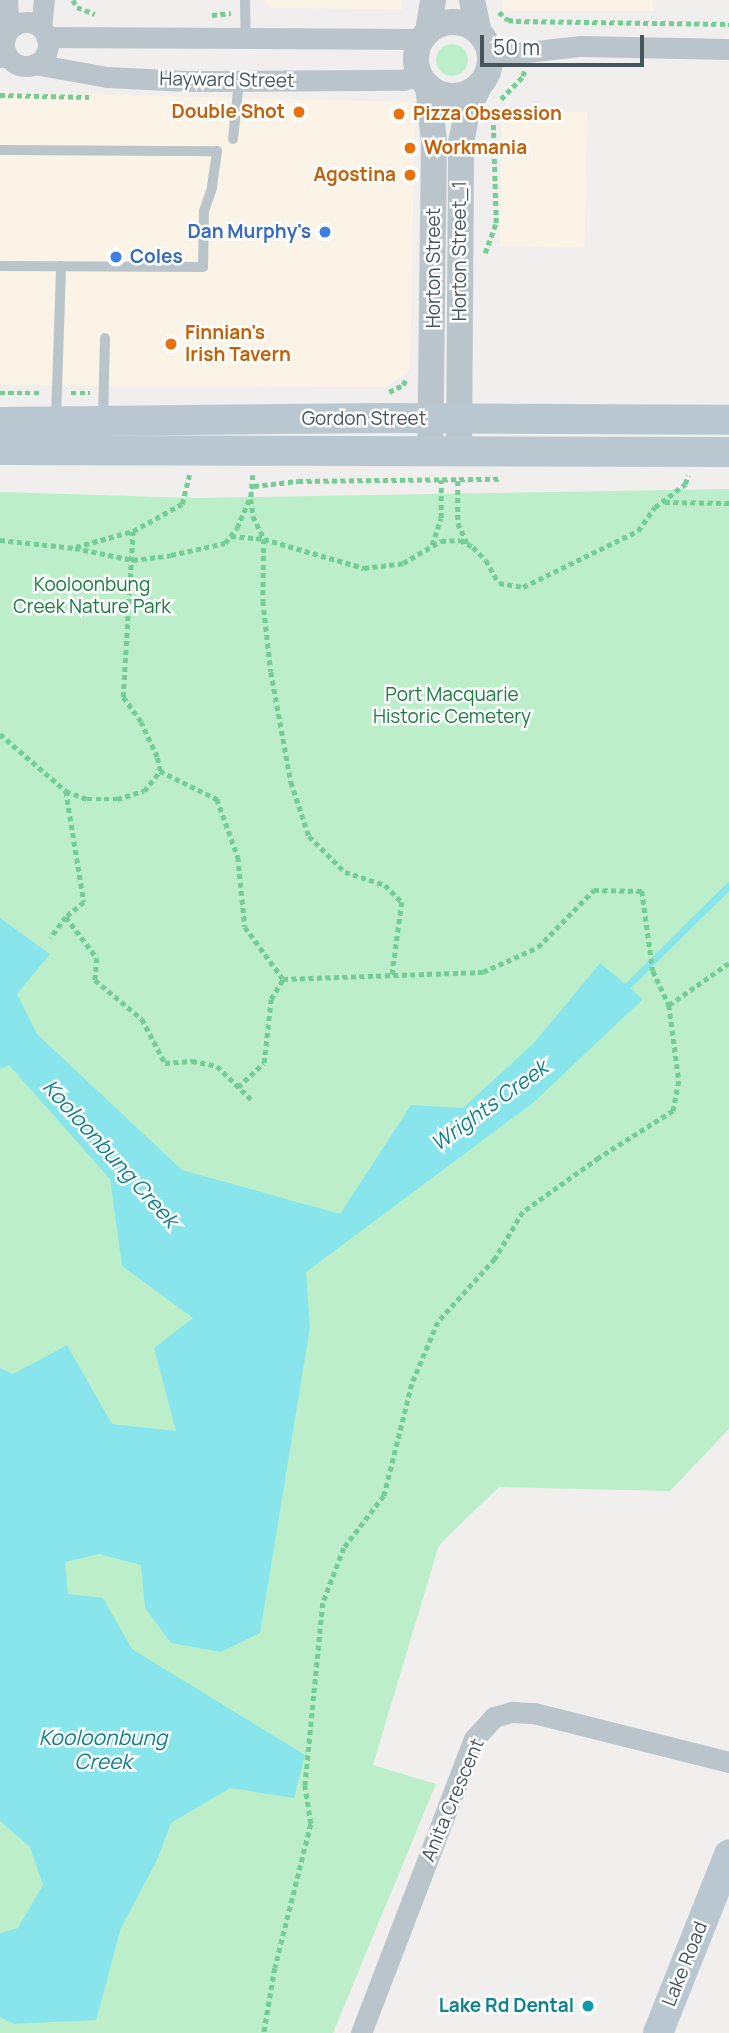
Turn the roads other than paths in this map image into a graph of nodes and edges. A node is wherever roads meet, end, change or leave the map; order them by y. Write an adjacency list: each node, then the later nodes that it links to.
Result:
1 (7, 0): 6 (street)
2 (44, 0): 7 (street)
3 (245, 0): 9 (lane)
4 (433, 0): 8 (street)
5 (472, 0): 10 (street)
6 (5, 33): 7 (street); 12 (street)
7 (44, 33): 9 (street); 12 (street)
8 (425, 35): 9 (street); 10 (street); 14 (street)
9 (246, 39)
10 (485, 44): 11 (street); 15 (street)
11 (729, 49)
12 (16, 63): 13 (street, Hayward Street)
13 (239, 81): 14 (street, Hayward Street); 16 (lane)
14 (424, 81): 15 (street); 22 (street, Horton Street)
15 (479, 86): 22 (street, Horton Street_1)
16 (233, 139)
17 (0, 150): 19 (lane)
18 (0, 266): 19 (lane)
19 (61, 266): 21 (lane)
20 (105, 338): 25 (lane)
21 (57, 407): 24 (main road, Gordon Street); 25 (main road, Gordon Street)
22 (444, 419): 23 (main road, Gordon Street); 25 (main road, Gordon Street); 28 (street, Horton Street)
23 (729, 420)
24 (0, 422)
25 (103, 423)
26 (0, 450): 28 (main road, Gordon Street)
27 (729, 453): 28 (main road, Gordon Street)
28 (449, 461)
29 (729, 1762): 31 (street, Anita Crescent)
30 (729, 1855): 32 (main road, Lake Road)
31 (361, 2033)
32 (658, 2033)

